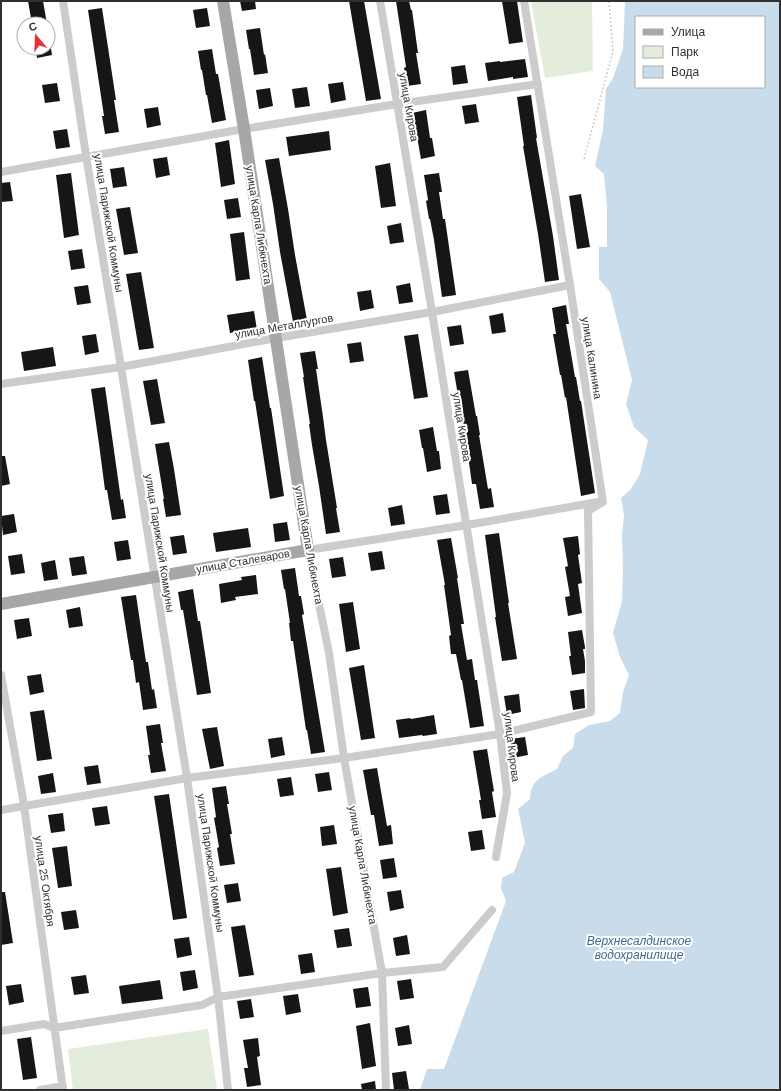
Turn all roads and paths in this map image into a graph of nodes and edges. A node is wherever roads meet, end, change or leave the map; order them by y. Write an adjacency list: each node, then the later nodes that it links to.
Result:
1 (63, 1): 9 (street, улица Парижской Коммуны)
2 (223, 1): 8 (main road, улица Карла Либкнехта)
3 (380, 1): 7 (street, улица Кирова)
4 (524, 1): 6 (street, улица Калинина)
5 (609, 1): 10 (path)
6 (538, 84): 7 (street); 12 (street, улица Калинина)
7 (397, 104): 8 (street); 13 (street, улица Кирова)
8 (244, 129): 9 (street); 14 (main road, улица Карла Либкнехта)
9 (86, 156): 11 (street); 15 (street, улица Парижской Коммуны)
10 (584, 159)
11 (1, 172)
12 (570, 284): 13 (street, улица Металлургов); 17 (street, улица Калинина)
13 (432, 312): 14 (street, улица Металлургов); 18 (street, улица Кирова)
14 (276, 338): 15 (street, улица Металлургов); 19 (main road, улица Карла Либкнехта)
15 (122, 367): 16 (street, улица Металлургов); 20 (street, улица Парижской Коммуны)
16 (1, 384)
17 (603, 502): 18 (street, улица Сталеваров); 23 (street)
18 (467, 525): 19 (street, улица Сталеваров); 23 (street, улица Кирова)
19 (308, 550): 20 (main road, улица Сталеваров); 24 (street, улица Карла Либкнехта)
20 (154, 577): 21 (main road, улица Сталеваров); 25 (street, улица Парижской Коммуны)
21 (1, 604)
22 (1, 675): 26 (street, улица 25 Октября)
23 (500, 734): 24 (street); 28 (street, улица Кирова)
24 (344, 758): 25 (street); 30 (street, улица Карла Либкнехта)
25 (187, 778): 26 (street); 31 (street, улица Парижской Коммуны)
26 (24, 806): 27 (street); 32 (street, улица 25 Октября)
27 (1, 810)
28 (496, 857)
29 (492, 910): 30 (street)
30 (382, 973): 31 (street); 37 (street, улица Карла Либкнехта)
31 (218, 997): 32 (street); 36 (street, улица Парижской Коммуны)
32 (54, 1028): 33 (street); 34 (street, улица 25 Октября)
33 (1, 1031)
34 (63, 1088): 35 (street)
35 (40, 1090)
36 (228, 1090)
37 (386, 1090)

